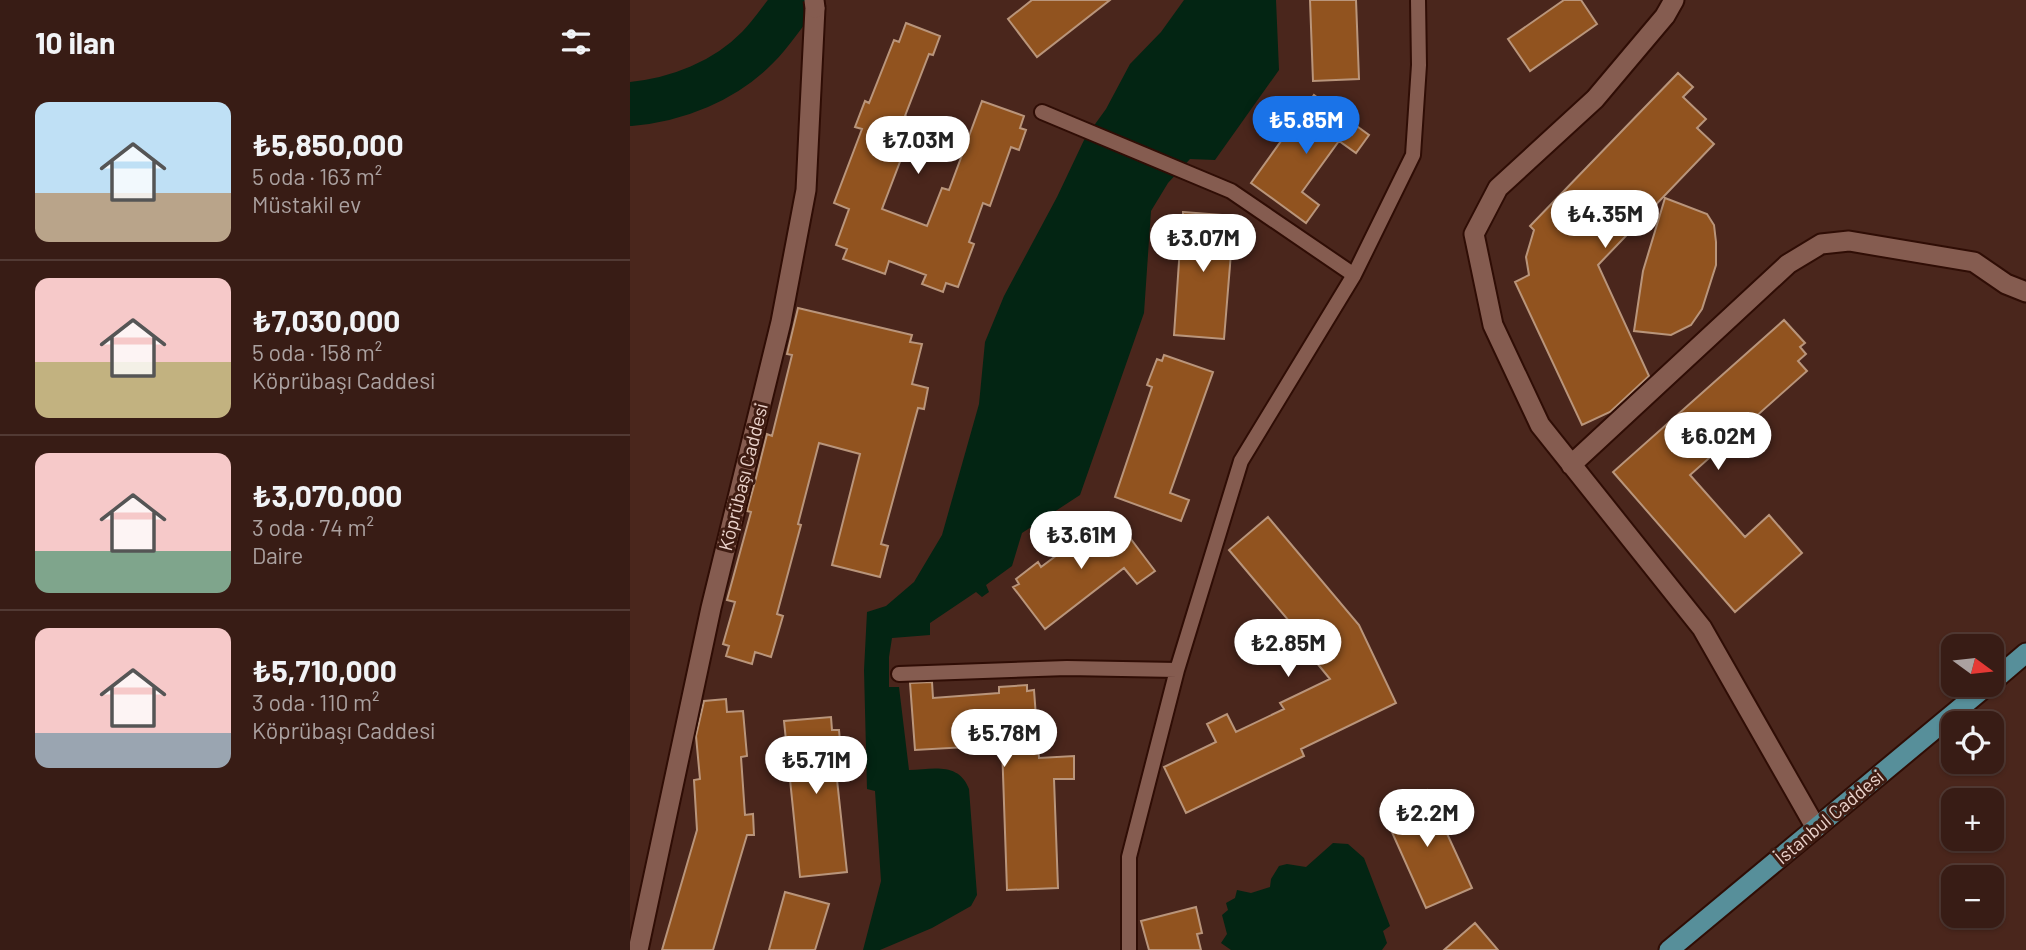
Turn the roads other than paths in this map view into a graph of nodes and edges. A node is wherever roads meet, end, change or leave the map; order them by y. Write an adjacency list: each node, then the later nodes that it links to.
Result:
1 (1418, 0): 5 (lane)
2 (1674, 0): 7 (street)
3 (815, 4): 14 (street, Köprübaşı Caddesi)
4 (1042, 112): 5 (lane)
5 (1354, 275): 9 (lane)
6 (2026, 292): 7 (street)
7 (1571, 465): 13 (street)
8 (2026, 653): 10 (main road, İstanbul Caddesi)
9 (1177, 670): 11 (lane); 15 (lane)
10 (2004, 671)
11 (899, 674)
12 (1973, 697): 13 (main road, İstanbul Caddesi)
13 (1816, 828): 16 (main road, İstanbul Caddesi)
14 (638, 950)
15 (1129, 950)
16 (1669, 950)

